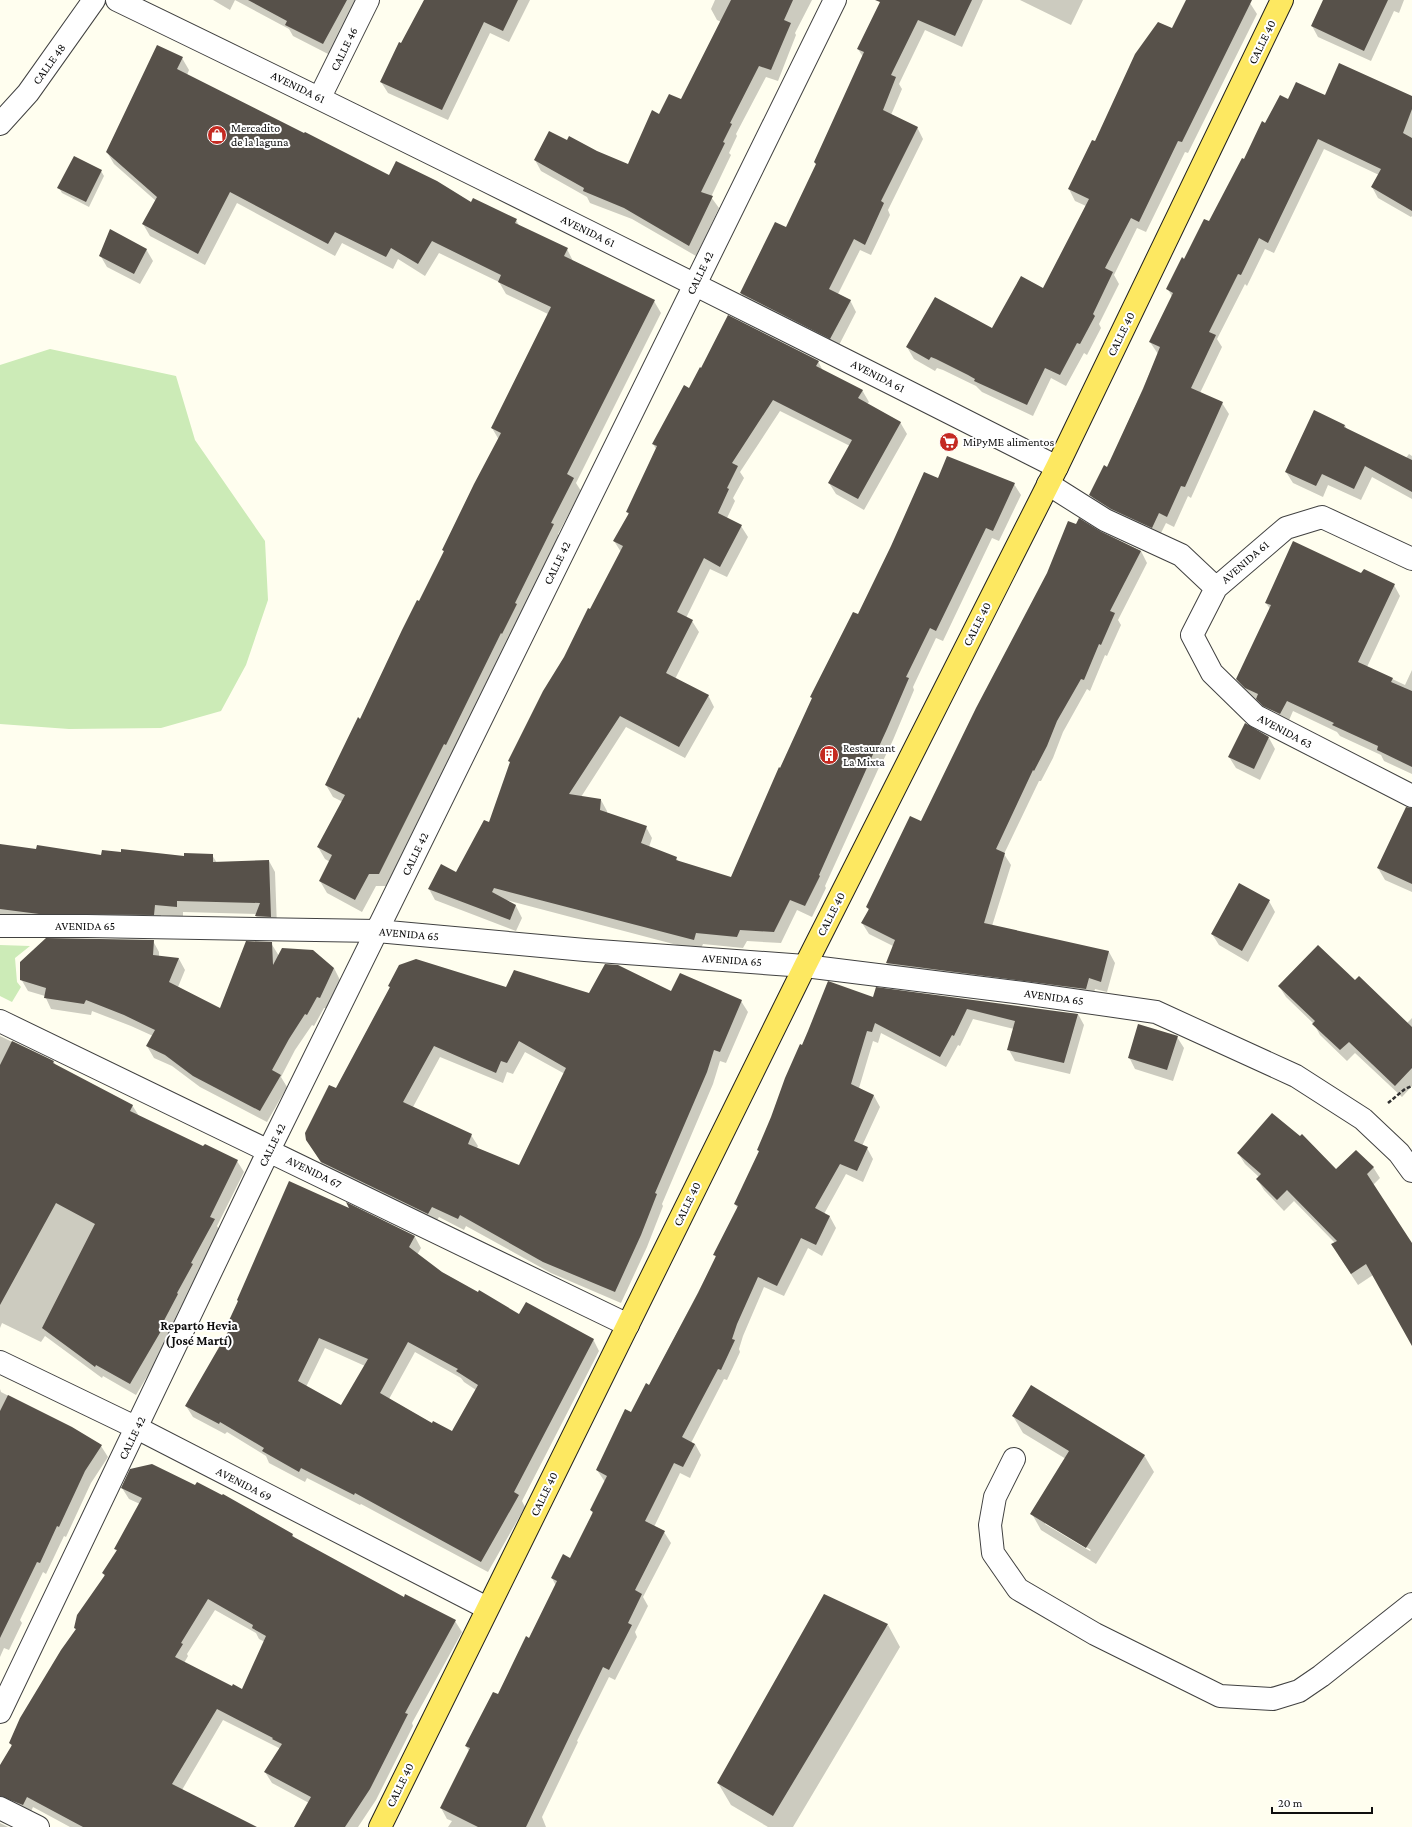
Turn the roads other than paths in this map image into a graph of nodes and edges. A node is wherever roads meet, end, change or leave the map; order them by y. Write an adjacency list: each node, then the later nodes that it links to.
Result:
1 (94, 0): 7 (street, CALLE 48)
2 (117, 0): 6 (street, AVENIDA 61)
3 (368, 0): 6 (street, CALLE 46)
4 (835, 0): 8 (street, CALLE 42)
5 (1282, 0): 9 (main road, CALLE 40)
6 (320, 97): 8 (street, AVENIDA 61)
7 (0, 124)
8 (694, 283): 9 (street, AVENIDA 61); 14 (street, CALLE 42)
9 (1052, 476): 11 (street, AVENIDA 61); 15 (main road, CALLE 40)
10 (1412, 559): 11 (street, AVENIDA 61)
11 (1216, 588): 12 (street, AVENIDA 63)
12 (1412, 796)
13 (0, 926): 14 (street, AVENIDA 65)
14 (377, 931): 15 (street, AVENIDA 65); 17 (street, CALLE 42)
15 (805, 966): 18 (street, AVENIDA 65); 19 (main road, CALLE 40)
16 (0, 1021): 17 (street, AVENIDA 67)
17 (269, 1150): 19 (street, AVENIDA 67); 21 (street, CALLE 42)
18 (1412, 1171)
19 (628, 1325): 24 (main road, CALLE 40)
20 (0, 1362): 21 (street, AVENIDA 69)
21 (137, 1428): 24 (street, AVENIDA 69); 25 (street, CALLE 42)
22 (1014, 1459): 23 (street)
23 (1412, 1604)
24 (487, 1608): 28 (main road, CALLE 40)
25 (0, 1712)
26 (0, 1808): 27 (street)
27 (38, 1827)
28 (380, 1827)

